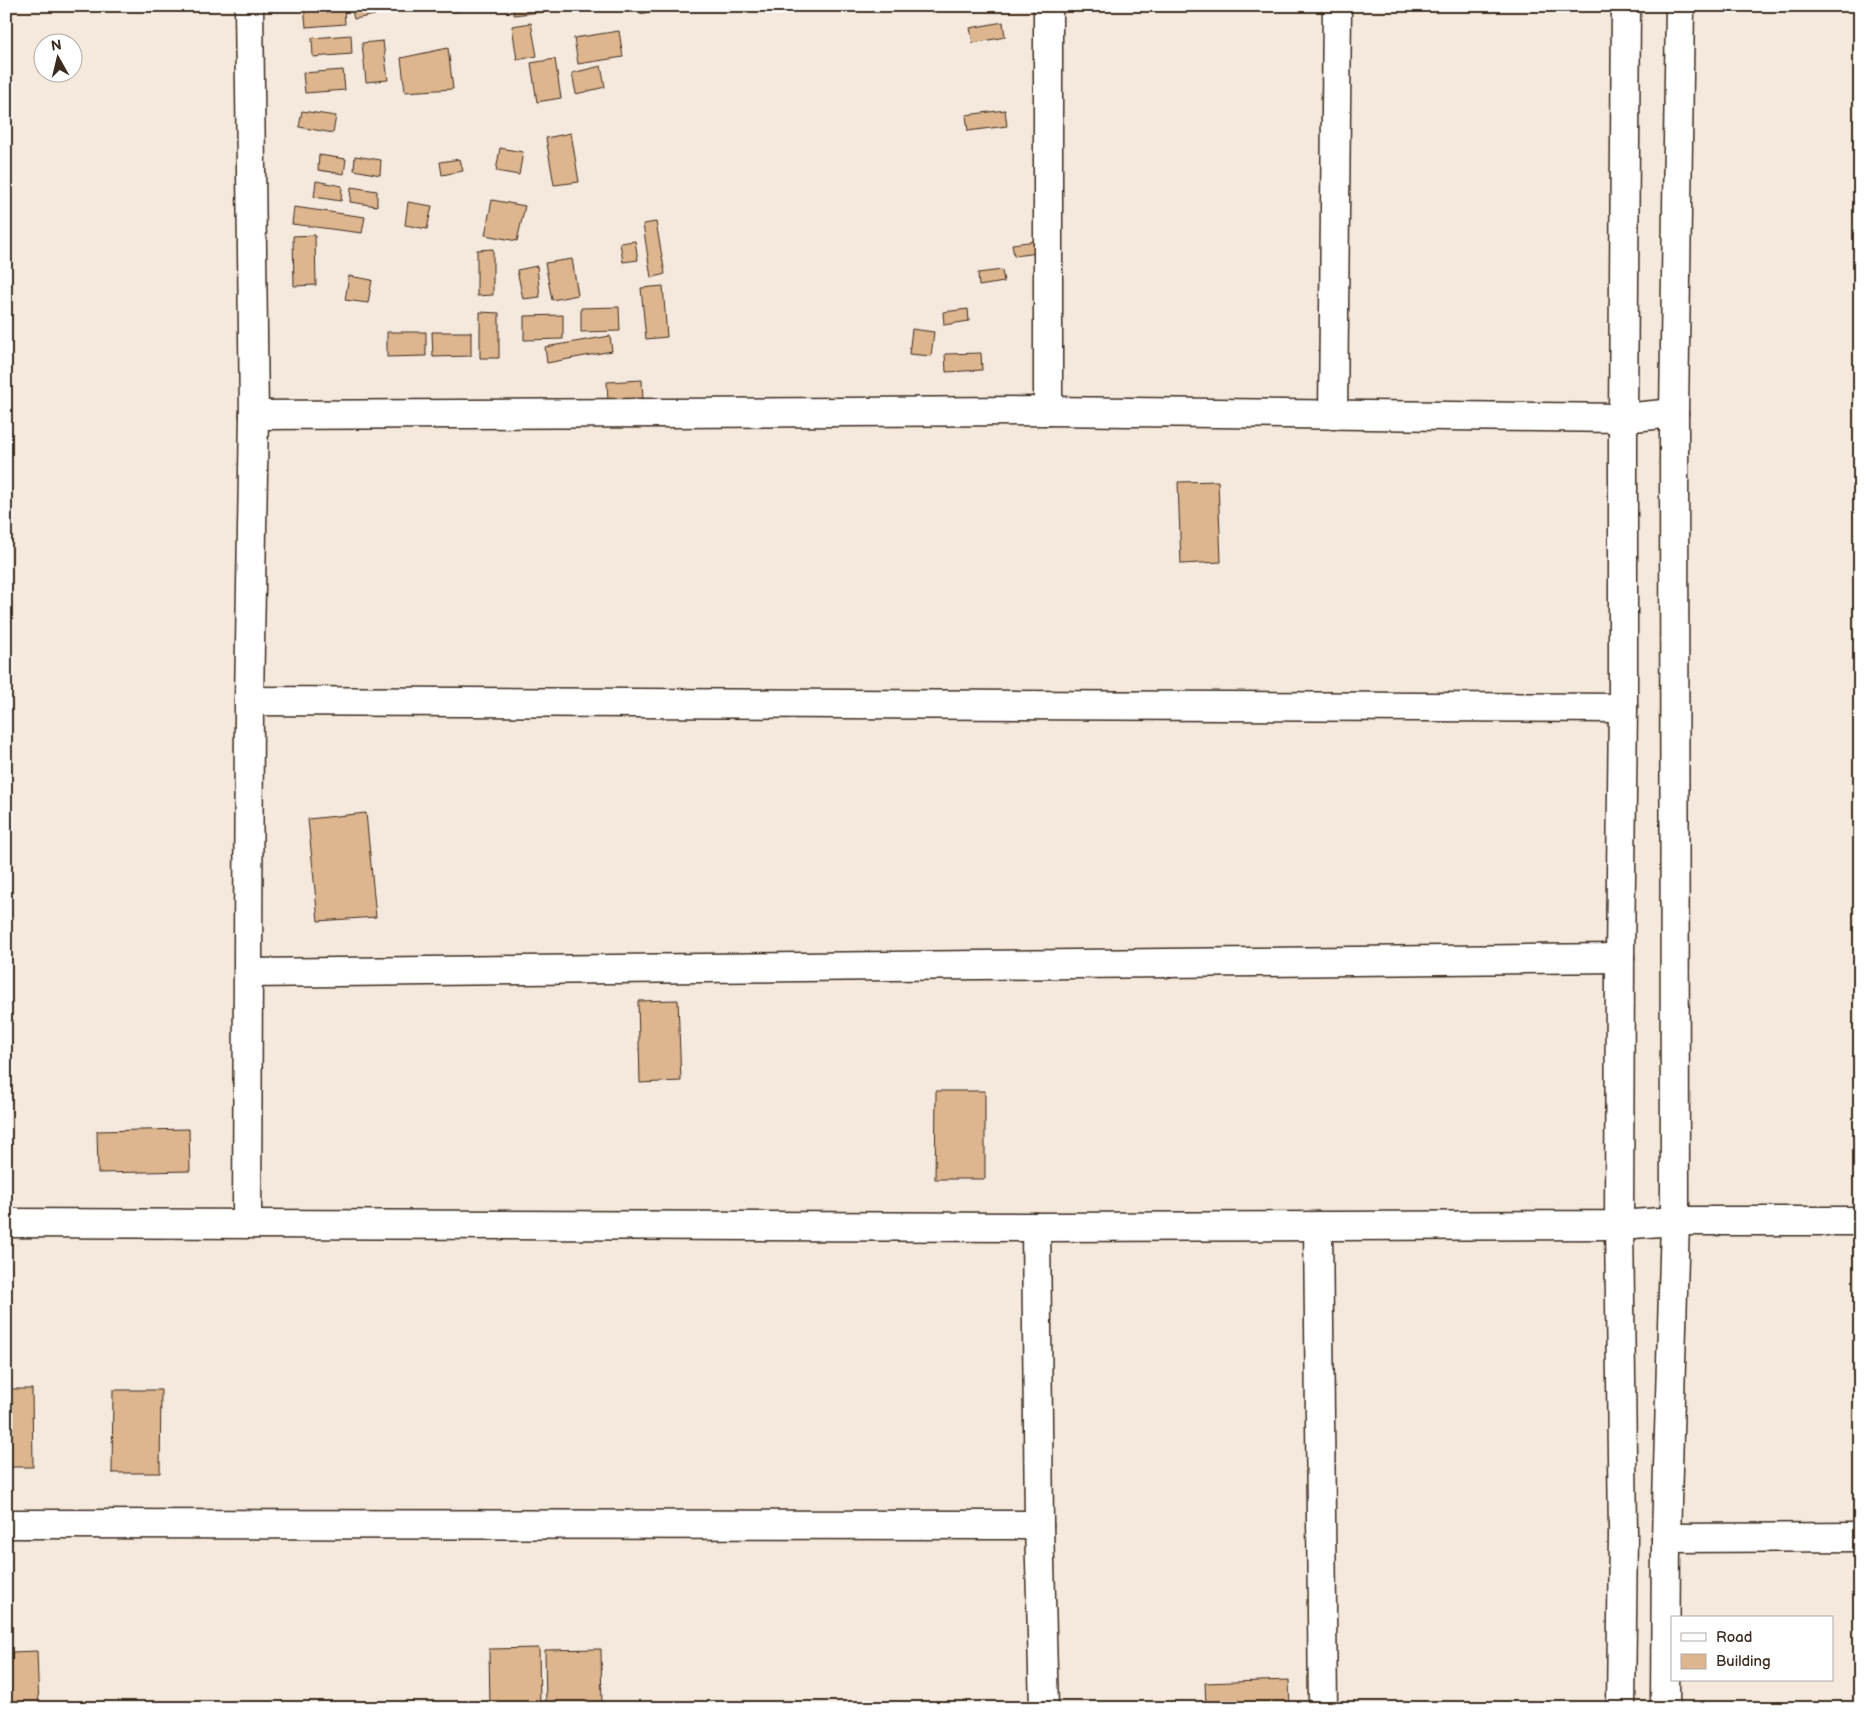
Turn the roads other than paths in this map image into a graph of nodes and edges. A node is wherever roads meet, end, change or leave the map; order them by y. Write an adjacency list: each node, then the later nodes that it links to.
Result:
1 (249, 6): 8 (street)
2 (1048, 6): 6 (street)
3 (1337, 6): 9 (street)
4 (1626, 6): 10 (street)
5 (1680, 6): 7 (street)
6 (1048, 411): 8 (street); 9 (street)
7 (1674, 413): 10 (street); 15 (street)
8 (254, 415): 11 (street)
9 (1333, 415): 10 (street)
10 (1623, 418): 12 (street)
11 (249, 702): 12 (street); 14 (street)
12 (1624, 708): 13 (street)
13 (1620, 958): 14 (street); 19 (street)
14 (249, 973): 16 (street)
15 (1675, 1221): 17 (street); 19 (street); 25 (street)
16 (247, 1222): 18 (street); 21 (street)
17 (1860, 1222)
18 (6, 1223)
19 (1620, 1225): 20 (street); 28 (street)
20 (1318, 1226): 21 (street); 27 (street)
21 (1036, 1227): 23 (street)
22 (6, 1524): 23 (street)
23 (1039, 1525): 26 (street)
24 (1860, 1537): 25 (street)
25 (1666, 1538): 29 (street)
26 (1044, 1708)
27 (1323, 1708)
28 (1621, 1708)
29 (1665, 1708)

